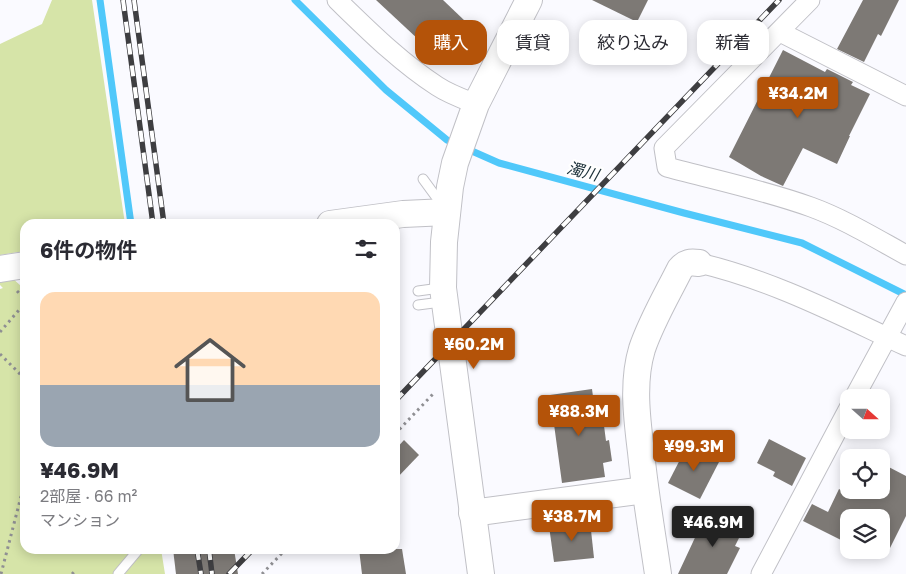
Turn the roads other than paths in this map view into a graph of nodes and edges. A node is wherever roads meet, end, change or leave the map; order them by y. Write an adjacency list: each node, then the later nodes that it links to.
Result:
1 (337, 0): 6 (street)
2 (529, 0): 6 (street)
3 (810, 0): 4 (street)
4 (780, 32): 5 (street); 10 (street)
5 (906, 96)
6 (473, 113): 8 (street)
7 (423, 179): 8 (lane)
8 (447, 212): 9 (street); 15 (street)
9 (367, 219)
10 (906, 255)
11 (699, 262): 18 (street); 22 (street)
12 (20, 267): 13 (street)
13 (0, 269)
14 (418, 291): 15 (lane)
15 (444, 295): 16 (lane); 23 (street)
16 (418, 305)
17 (904, 306): 18 (street)
18 (886, 337): 19 (street); 20 (street)
19 (906, 346)
20 (859, 389)
21 (840, 425): 28 (street)
22 (645, 490): 23 (street); 27 (street)
23 (472, 513): 26 (street)
24 (135, 554): 25 (lane)
25 (118, 574)
26 (481, 574)
27 (658, 574)
28 (761, 574)

